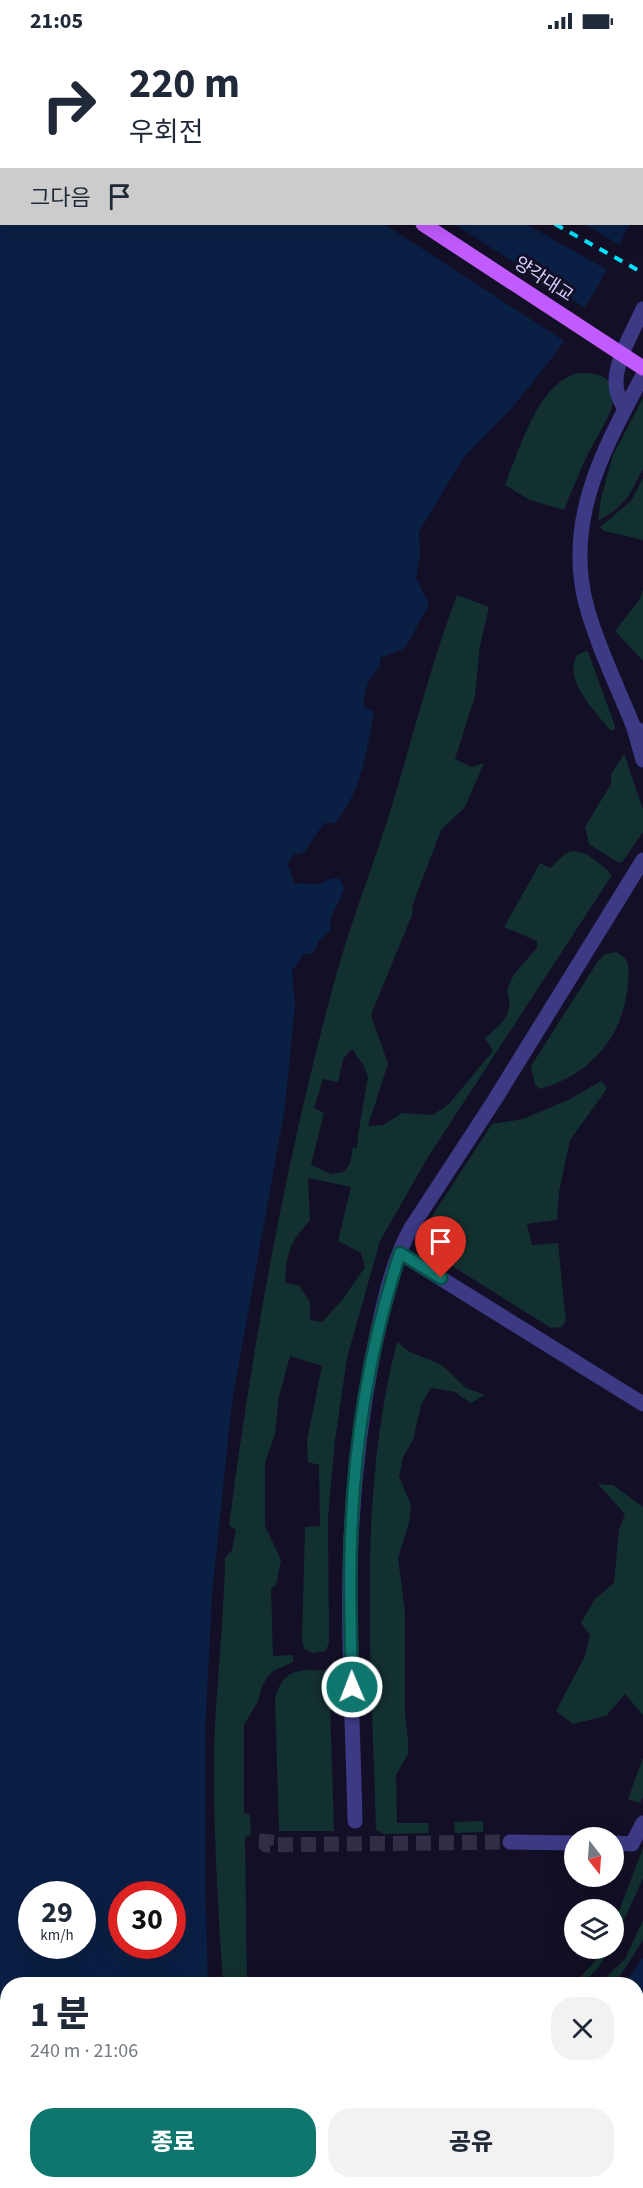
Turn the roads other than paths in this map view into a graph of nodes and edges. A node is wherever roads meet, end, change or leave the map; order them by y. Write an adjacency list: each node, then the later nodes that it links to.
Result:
1 (425, 225): 3 (main road, 양각대교, bridge)
2 (643, 309): 5 (street)
3 (643, 368)
4 (643, 375): 5 (street)
5 (625, 409): 6 (street)
6 (638, 730): 7 (street)
7 (643, 760)
8 (643, 860): 9 (street)
9 (400, 1253): 10 (street); 11 (street)
10 (643, 1404)
11 (355, 1821)
12 (643, 1823): 15 (street)
13 (510, 1842): 14 (street)
14 (564, 1843)
15 (624, 1844)

